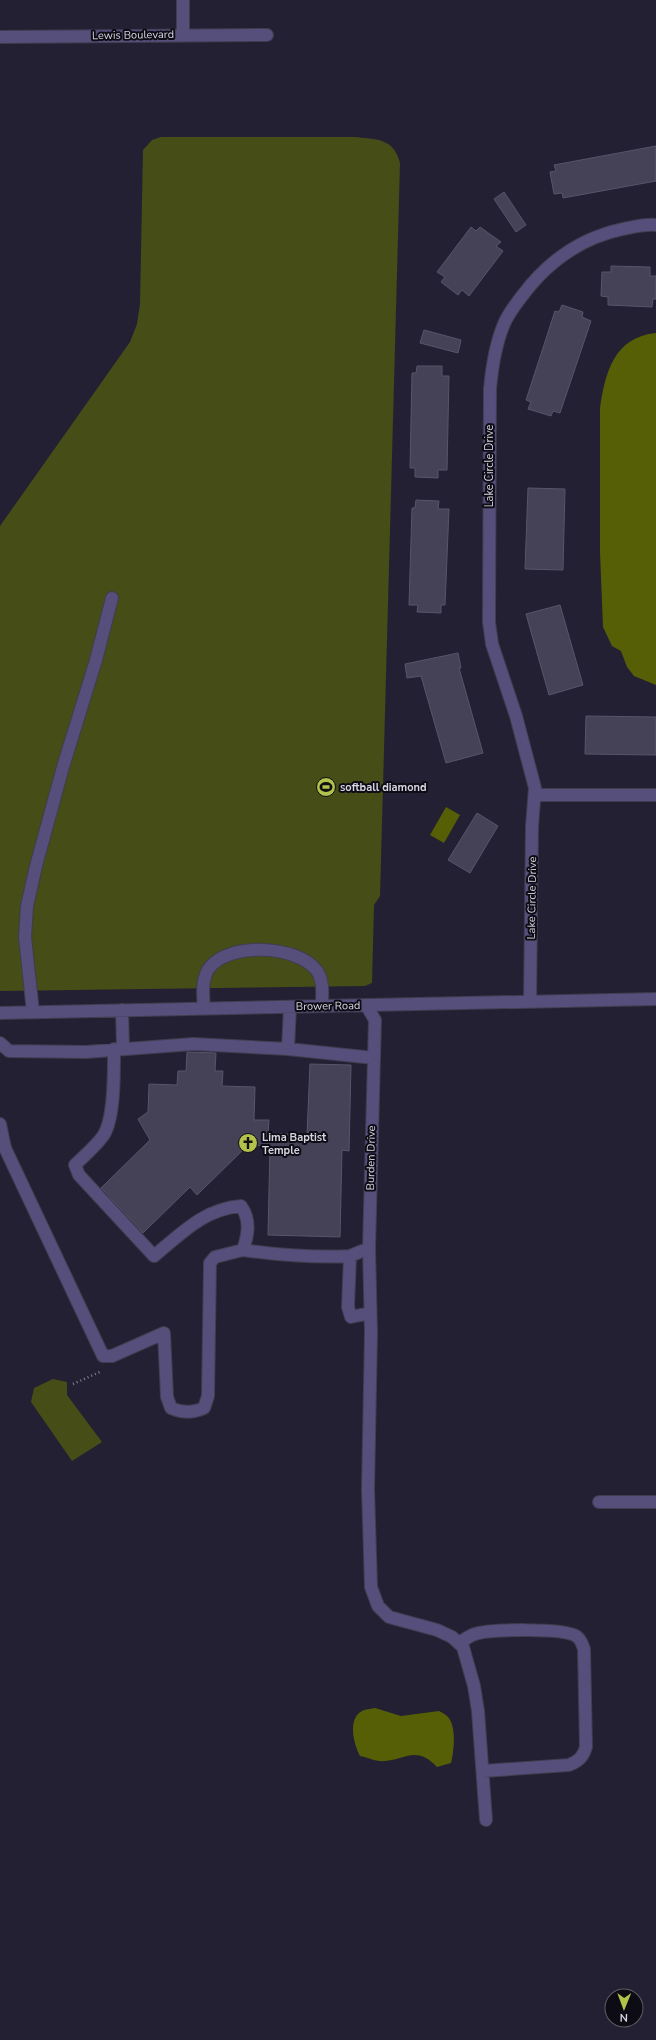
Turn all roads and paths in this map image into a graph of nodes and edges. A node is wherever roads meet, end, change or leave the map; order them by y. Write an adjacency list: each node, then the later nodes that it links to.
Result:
1 (183, 0): 2 (street)
2 (183, 34): 3 (street, Lewis Boulevard); 4 (street, Lewis Boulevard)
3 (266, 35)
4 (0, 37)
5 (656, 225): 7 (street, Lake Circle Drive)
6 (112, 598): 16 (street)
7 (535, 795): 8 (street); 10 (street, Lake Circle Drive)
8 (656, 795)
9 (656, 999): 10 (street, Brower Road)
10 (530, 1002): 11 (street, Brower Road)
11 (366, 1005): 12 (street, Brower Road); 21 (street, Burden Drive)
12 (322, 1006): 13 (street, Brower Road); 14 (street)
13 (290, 1007): 14 (street, Brower Road); 20 (street)
14 (204, 1009): 15 (street, Brower Road)
15 (122, 1010): 16 (street, Brower Road); 19 (street)
16 (33, 1012): 17 (street, Brower Road)
17 (0, 1013)
18 (0, 1043): 19 (street)
19 (119, 1048): 20 (street); 24 (street)
20 (288, 1049): 21 (street)
21 (374, 1058): 23 (street, Burden Drive)
22 (0, 1124): 24 (street)
23 (369, 1248): 25 (street); 26 (street, Burden Drive)
24 (242, 1250): 25 (street)
25 (350, 1256): 26 (street)
26 (370, 1314): 31 (street, Burden Drive)
27 (102, 1371): 28 (path)
28 (74, 1384)
29 (600, 1502): 30 (street)
30 (656, 1502)
31 (458, 1643): 32 (street); 32 (street)
32 (482, 1771): 33 (street)
33 (486, 1820)

